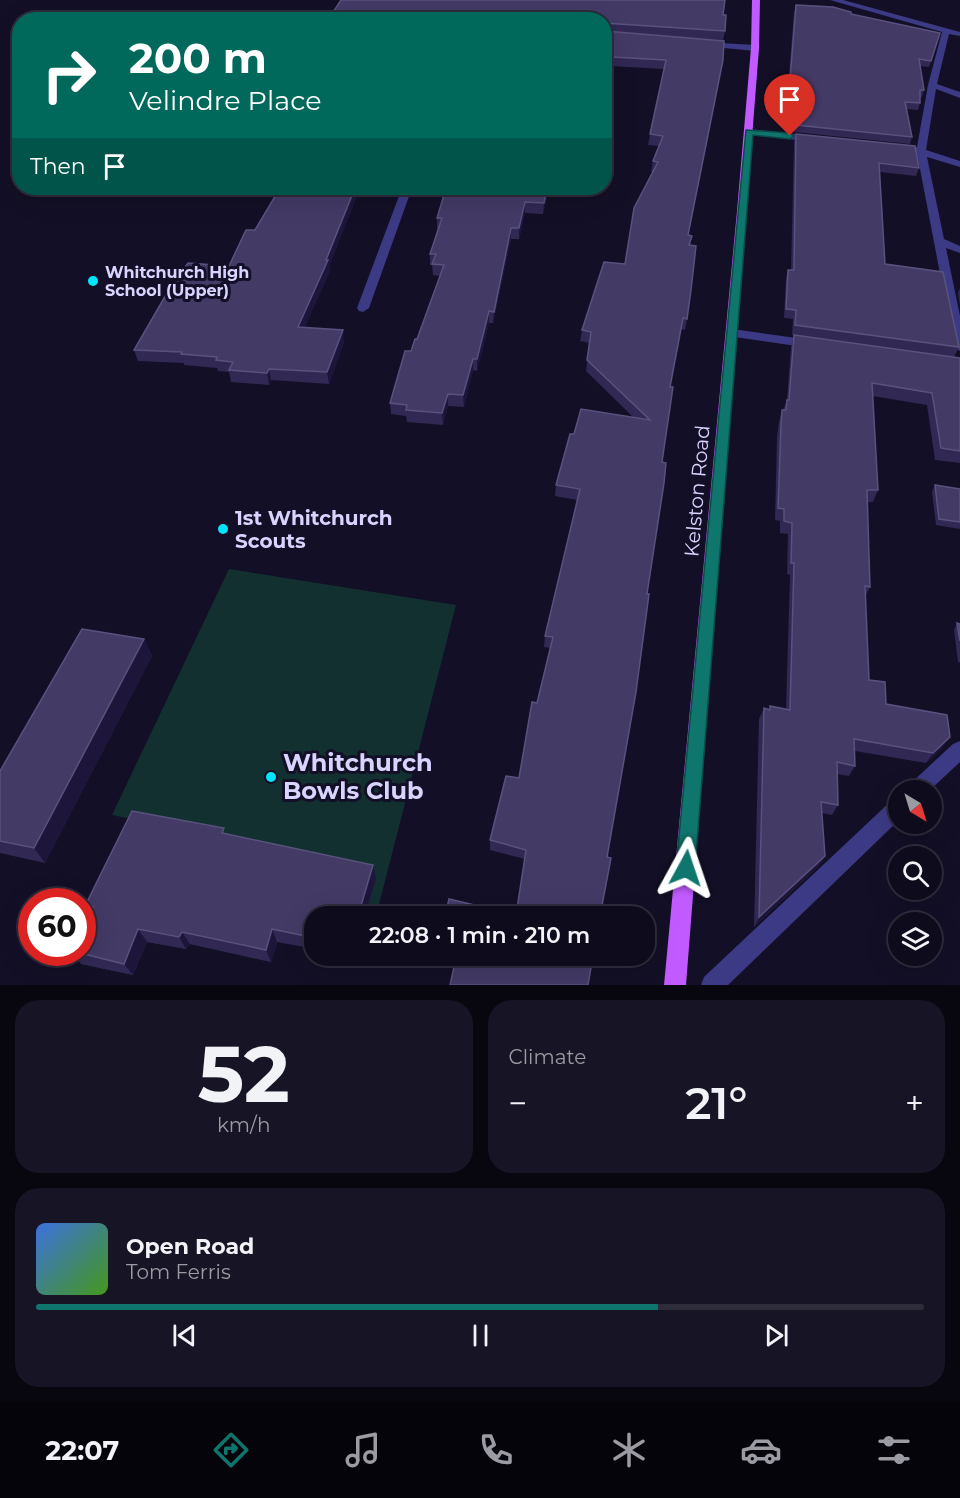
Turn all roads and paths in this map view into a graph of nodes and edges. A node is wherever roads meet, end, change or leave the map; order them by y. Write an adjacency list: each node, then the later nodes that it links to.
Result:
1 (756, 0): 6 (main road, Kelston Road)
2 (834, 0): 3 (street)
3 (946, 30): 4 (street); 7 (street)
4 (960, 34)
5 (691, 43): 6 (street)
6 (755, 48): 9 (main road, Kelston Road)
7 (932, 85): 8 (street); 12 (street)
8 (960, 95)
9 (749, 132): 10 (street); 18 (main road, Kelston Road)
10 (825, 140)
11 (900, 147): 12 (street)
12 (921, 150): 13 (street); 15 (street)
13 (960, 164)
14 (404, 195): 17 (street)
15 (939, 241): 16 (street); 20 (street)
16 (960, 250)
17 (363, 308)
18 (732, 333): 19 (street); 24 (main road, Kelston Road)
19 (830, 346)
20 (960, 347)
21 (960, 750): 22 (street)
22 (928, 780)
23 (888, 818): 25 (street)
24 (675, 985)
25 (712, 985)

